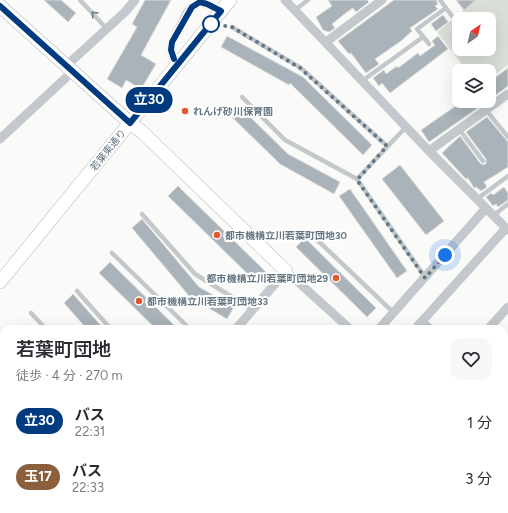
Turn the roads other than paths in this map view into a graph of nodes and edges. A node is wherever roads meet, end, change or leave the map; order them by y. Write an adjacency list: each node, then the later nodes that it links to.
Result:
1 (80, 0): 14 (lane, one-way to 1)
2 (135, 0): 14 (street)
3 (230, 0): 11 (street, 若葉東通り)
4 (285, 0): 10 (street)
5 (308, 0): 10 (lane)
6 (382, 0): 16 (street)
7 (440, 0): 9 (lane)
8 (0, 6): 19 (street)
9 (446, 8): 12 (lane); 15 (lane)
10 (295, 10): 16 (street)
11 (221, 11): 18 (street, 若葉東通り); 18 (street)
12 (452, 16)
13 (232, 27): 29 (lane)
14 (107, 28): 19 (street)
15 (423, 36): 17 (lane); 20 (lane)
16 (326, 42): 20 (street)
17 (428, 44)
18 (176, 67): 24 (street, 若葉東通り)
19 (69, 69): 24 (street); 28 (street)
20 (362, 81): 25 (street)
21 (508, 94): 23 (street)
22 (242, 96): 33 (lane)
23 (486, 110): 26 (street); 27 (lane)
24 (130, 123): 42 (street); 44 (street, 若葉東通り)
25 (406, 127): 29 (lane); 30 (street)
26 (459, 129): 30 (street); 31 (lane)
27 (508, 137)
28 (0, 139)
29 (387, 146): 33 (lane)
30 (429, 151): 34 (street)
31 (483, 160)
32 (508, 176): 34 (lane)
33 (357, 180): 43 (lane)
34 (477, 198): 36 (street)
35 (508, 204): 38 (lane)
36 (486, 208): 38 (street); 43 (street)
37 (142, 214): 47 (lane)
38 (494, 215): 39 (street)
39 (507, 229): 50 (street)
40 (311, 234): 49 (lane)
41 (112, 253): 53 (lane)
42 (286, 271): 47 (street); 55 (street)
43 (425, 278): 49 (street)
44 (0, 282)
45 (77, 291): 52 (lane)
46 (508, 307): 59 (street)
47 (253, 310): 54 (street)
48 (31, 313): 51 (lane)
49 (394, 313): 56 (street)
50 (422, 322): 57 (street); 58 (street)
51 (42, 325)
52 (107, 325)
53 (186, 325)
54 (240, 325)
55 (346, 325)
56 (383, 325)
57 (419, 325)
58 (425, 325)
59 (492, 325)

